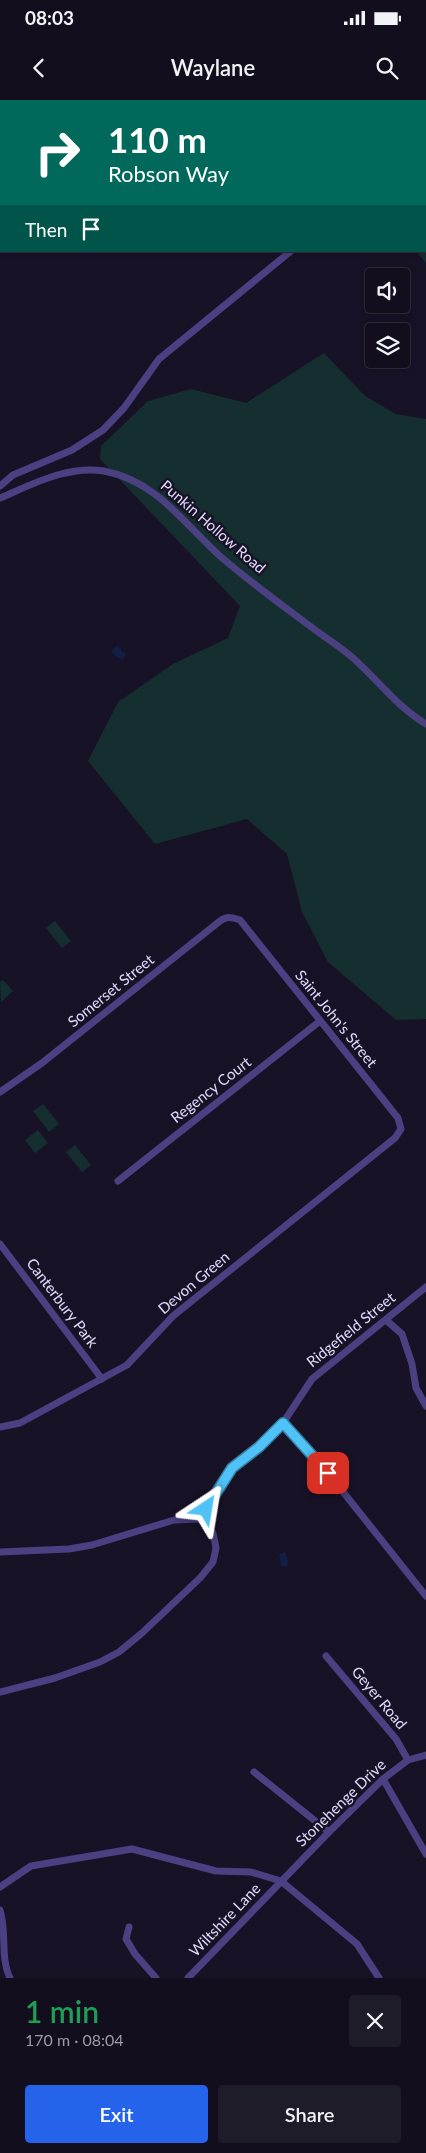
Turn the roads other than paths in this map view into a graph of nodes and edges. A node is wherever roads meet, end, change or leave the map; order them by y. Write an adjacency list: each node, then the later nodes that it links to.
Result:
1 (290, 252): 2 (street)
2 (0, 486)
3 (0, 498): 4 (street, Punkin Hollow Road)
4 (426, 724)
5 (240, 920): 6 (street, Saint John's Street); 7 (street, Somerset Street)
6 (320, 1021): 8 (street, Saint John's Street); 9 (street, Regency Court)
7 (0, 1092)
8 (395, 1138): 13 (street, Devon Green)
9 (118, 1181)
10 (0, 1244): 13 (street, Canterbury Park)
11 (426, 1287): 12 (street, Ridgefield Street)
12 (386, 1320): 14 (street); 15 (street, Ridgefield Street)
13 (102, 1379): 16 (street, Devon Green)
14 (426, 1406)
15 (283, 1423): 17 (street, Ridgefield Street); 19 (street)
16 (0, 1427)
17 (200, 1518): 18 (street); 21 (street)
18 (0, 1552)
19 (426, 1596)
20 (326, 1656): 23 (street, Geyer Road)
21 (0, 1692)
22 (426, 1755): 23 (street, Stonehenge Drive)
23 (408, 1760): 25 (street, Stonehenge Drive)
24 (254, 1772): 26 (street)
25 (383, 1780): 26 (street, Stonehenge Drive); 27 (street)
26 (329, 1832): 28 (street, Stonehenge Drive)
27 (426, 1854)
28 (281, 1882): 29 (street); 34 (street, Wiltshire Lane); 35 (street)
29 (0, 1888)
30 (0, 1910): 32 (street)
31 (129, 1927): 33 (street)
32 (10, 1978)
33 (156, 1978)
34 (188, 1978)
35 (379, 1978)

